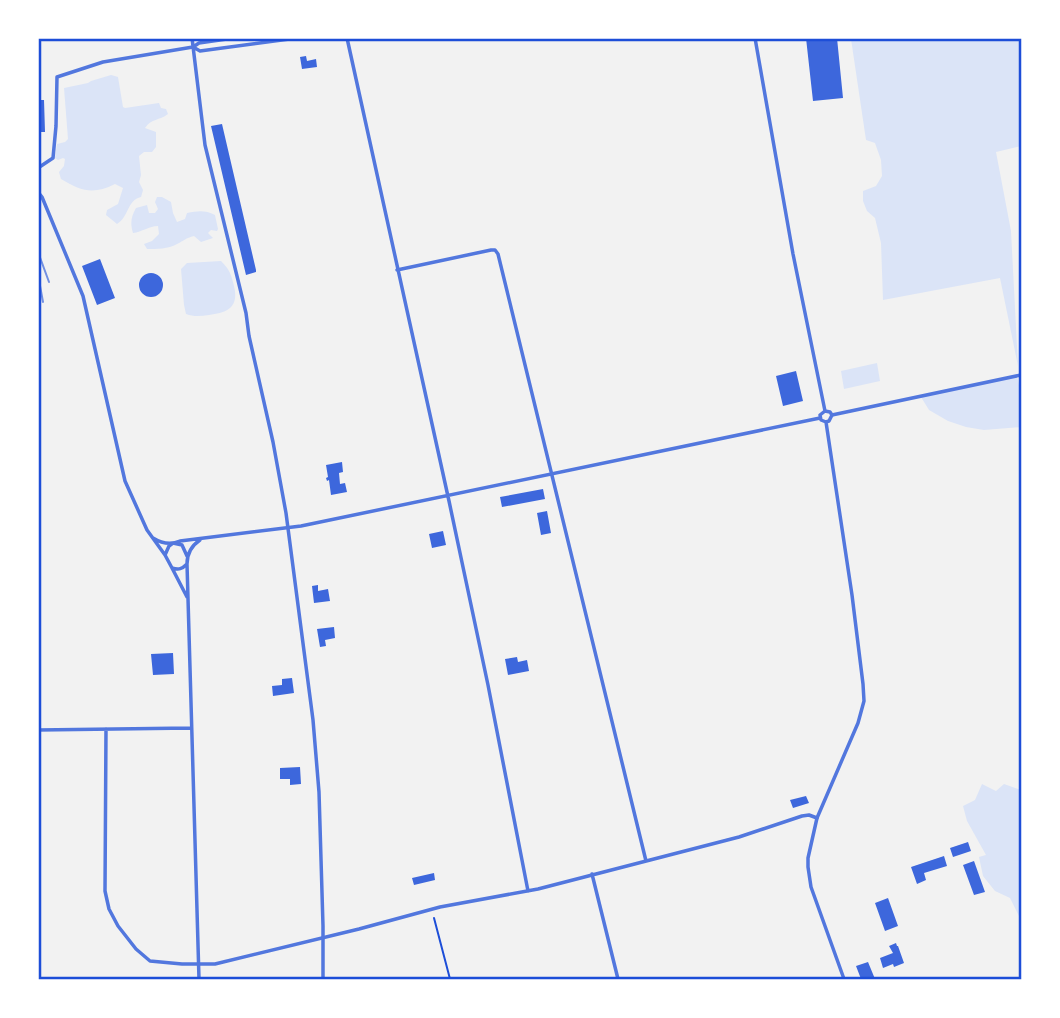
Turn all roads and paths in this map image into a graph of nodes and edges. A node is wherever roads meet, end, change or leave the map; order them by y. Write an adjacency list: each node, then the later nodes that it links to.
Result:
1 (192, 38): 6 (street)
2 (234, 38): 6 (street)
3 (297, 38): 6 (street)
4 (347, 38): 9 (street)
5 (755, 38): 11 (street)
6 (193, 47): 7 (street); 17 (street)
7 (38, 168)
8 (38, 192): 18 (street)
9 (397, 270): 15 (street); 16 (street)
10 (1021, 375): 12 (street)
11 (825, 411): 12 (street); 13 (street)
12 (832, 415): 14 (street)
13 (820, 418): 14 (street); 15 (street)
14 (826, 422): 29 (street)
15 (552, 473): 16 (street); 30 (street)
16 (448, 495): 17 (street); 32 (street)
17 (288, 528): 19 (street); 34 (street)
18 (153, 538): 20 (street); 21 (street)
19 (201, 539): 20 (street); 22 (street)
20 (173, 544): 21 (street); 22 (street)
21 (165, 555): 24 (street)
22 (187, 556): 23 (street)
23 (187, 564): 24 (street); 25 (street)
24 (172, 568): 25 (street)
25 (187, 598): 27 (street)
26 (106, 729): 27 (street); 28 (street); 35 (street)
27 (191, 729): 35 (street)
28 (38, 730)
29 (817, 817): 30 (street); 40 (street)
30 (646, 861): 31 (street)
31 (592, 874): 32 (street); 39 (street)
32 (528, 891): 34 (street)
33 (433, 918): 38 (path)
34 (323, 938): 35 (street); 37 (street)
35 (200, 964): 36 (street)
36 (200, 979)
37 (323, 979)
38 (450, 979)
39 (618, 979)
40 (845, 979)

